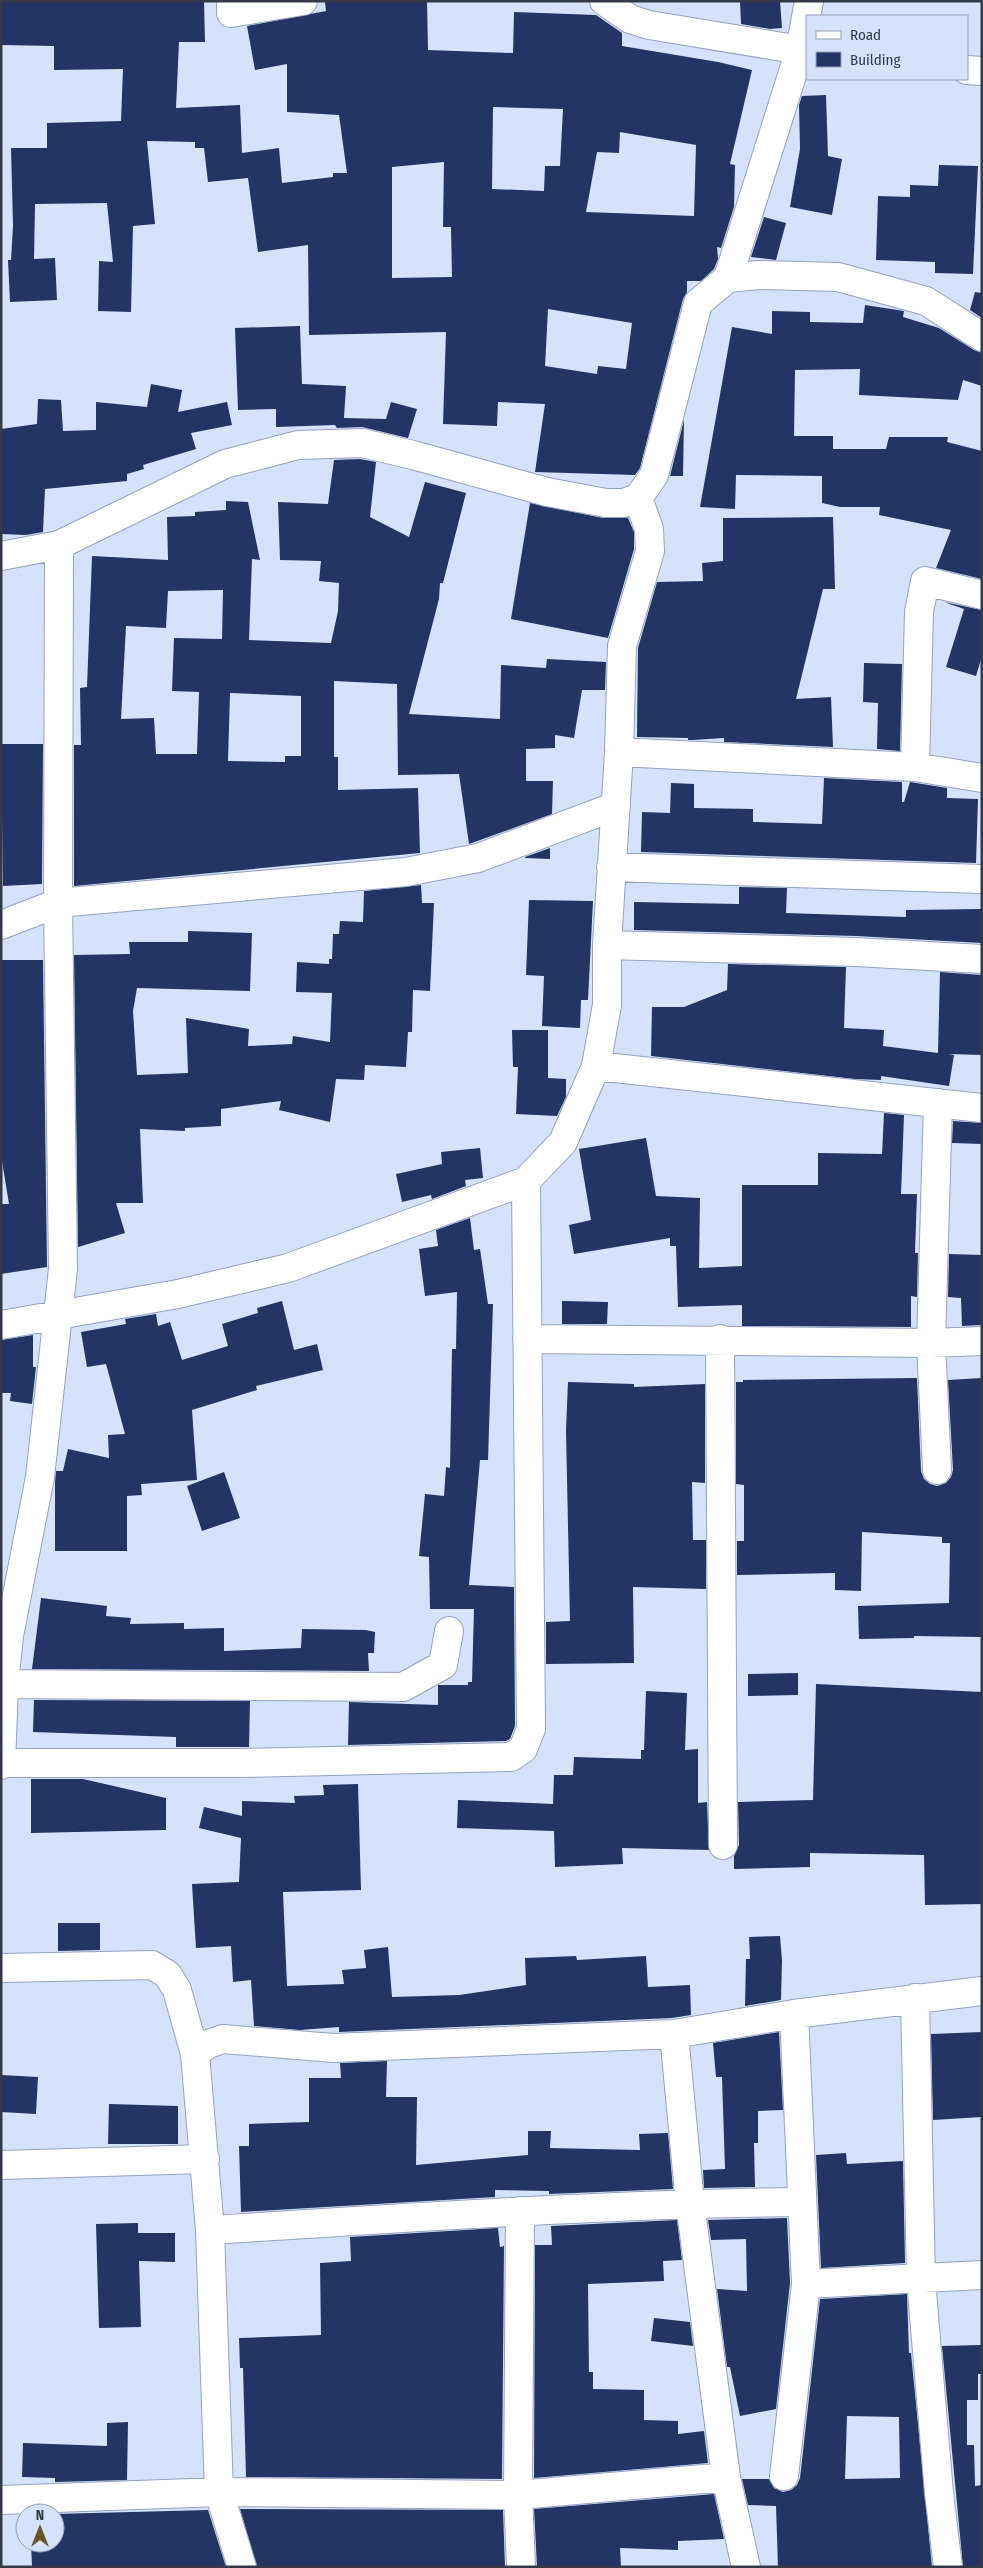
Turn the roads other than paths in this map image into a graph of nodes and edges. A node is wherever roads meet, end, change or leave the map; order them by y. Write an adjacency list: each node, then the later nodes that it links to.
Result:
1 (231, 1): 2 (street)
2 (303, 1)
3 (604, 1): 7 (street)
4 (809, 1): 5 (street)
5 (807, 15)
6 (806, 26): 7 (street)
7 (803, 50): 10 (street)
8 (968, 70): 9 (street)
9 (982, 71)
10 (728, 278): 11 (street); 12 (street)
11 (982, 337)
12 (638, 498): 13 (street); 16 (street)
13 (59, 545): 14 (street); 22 (street)
14 (1, 556)
15 (982, 595): 17 (street)
16 (619, 752): 17 (street); 19 (street)
17 (915, 767): 18 (street)
18 (982, 778)
19 (616, 806): 20 (street); 22 (street)
20 (611, 867): 21 (street); 24 (street)
21 (982, 879)
22 (58, 903): 23 (street); 30 (street)
23 (1, 925)
24 (607, 945): 25 (street); 26 (street)
25 (982, 959)
26 (596, 1066): 27 (street); 29 (street)
27 (938, 1103): 28 (street); 35 (street)
28 (982, 1108)
29 (526, 1180): 30 (street); 32 (street)
30 (58, 1314): 31 (street); 38 (street)
31 (1, 1325)
32 (526, 1339): 33 (street); 40 (street)
33 (720, 1339): 35 (street); 41 (street)
34 (982, 1341): 35 (street)
35 (932, 1343): 36 (street)
36 (937, 1470)
37 (449, 1632): 39 (street)
38 (5, 1636): 39 (street)
39 (4, 1684): 40 (street)
40 (1, 1764)
41 (723, 1845)
42 (1, 1968): 47 (street)
43 (982, 1990): 44 (street)
44 (915, 1998): 45 (street); 55 (street)
45 (794, 2014): 46 (street); 50 (street)
46 (674, 2034): 47 (street); 51 (street)
47 (195, 2054): 48 (street)
48 (205, 2159): 49 (street); 53 (street)
49 (1, 2165)
50 (802, 2202): 51 (street); 56 (street)
51 (690, 2203): 52 (street); 58 (street)
52 (520, 2210): 53 (street); 60 (street)
53 (210, 2230): 59 (street)
54 (982, 2276): 55 (street)
55 (921, 2280): 56 (street); 65 (street)
56 (806, 2284): 57 (street)
57 (784, 2476)
58 (726, 2477): 60 (street); 64 (street)
59 (219, 2492): 60 (street); 61 (street); 62 (street)
60 (518, 2495): 63 (street)
61 (1, 2500)
62 (242, 2567)
63 (521, 2567)
64 (746, 2567)
65 (948, 2567)

